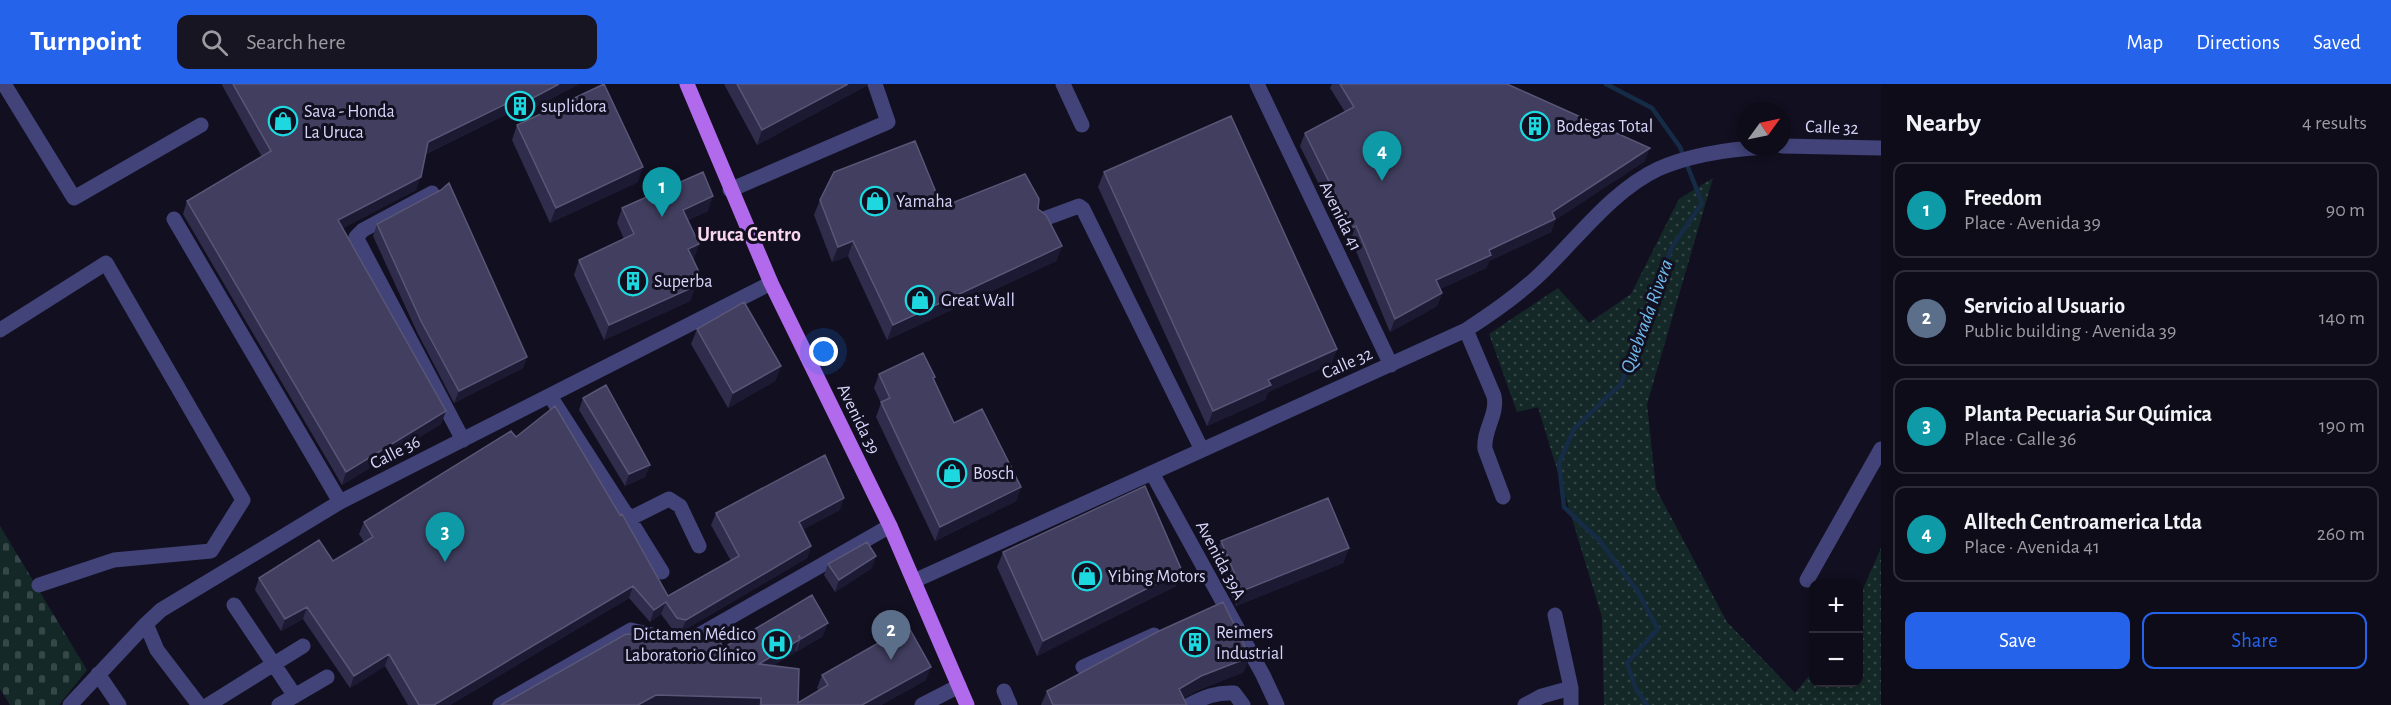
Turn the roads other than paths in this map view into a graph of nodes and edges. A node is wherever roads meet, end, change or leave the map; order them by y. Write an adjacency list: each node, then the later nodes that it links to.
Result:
1 (4, 84): 6 (street)
2 (687, 84): 11 (main road, Avenida 39)
3 (875, 84): 11 (street)
4 (1063, 84): 7 (street)
5 (1257, 84): 18 (street, Avenida 41)
6 (201, 124)
7 (1082, 125)
8 (1791, 146): 9 (street, Calle 32)
9 (1881, 148)
10 (1737, 149): 17 (street, Calle 32)
11 (730, 190): 15 (main road, Avenida 39)
12 (432, 193): 20 (street)
13 (174, 219): 25 (street)
14 (1041, 220): 21 (street)
15 (771, 283): 19 (street, Calle 36); 27 (main road, Avenida 39)
16 (0, 330): 32 (street)
17 (1466, 330): 18 (street, Calle 32); 24 (street)
18 (1391, 364): 21 (street, Calle 32)
19 (550, 396): 20 (street, Calle 36); 26 (street)
20 (463, 440): 25 (street, Calle 36)
21 (1202, 450): 23 (street, Calle 32)
22 (1881, 450): 30 (street)
23 (1152, 473): 31 (street, Calle 32); 55 (street, Avenida 39A)
24 (1503, 497)
25 (340, 502): 35 (street, Calle 36)
26 (626, 514): 28 (street); 29 (street)
27 (890, 526): 31 (main road, Avenida 39); 50 (street)
28 (699, 546)
29 (662, 572)
30 (1807, 580)
31 (914, 581): 42 (main road, Avenida 39)
32 (39, 585)
33 (234, 604): 38 (street)
34 (1555, 615): 43 (street)
35 (146, 624): 40 (street, Calle 36); 47 (street)
36 (1168, 628): 39 (street)
37 (303, 646): 38 (street)
38 (273, 664): 44 (street); 48 (street)
39 (1083, 667)
40 (98, 674): 45 (street, Calle 36); 46 (street)
41 (327, 677): 44 (street)
42 (959, 686): 51 (street); 52 (main road, Avenida 39)
43 (1570, 688): 56 (street); 57 (street)
44 (294, 696): 49 (street)
45 (70, 705)
46 (119, 705)
47 (199, 705)
48 (208, 705)
49 (279, 705)
50 (501, 705)
51 (922, 705)
52 (968, 705)
53 (1189, 705): 54 (street)
54 (1244, 705)
55 (1277, 705)
56 (1525, 705)
57 (1571, 705)

